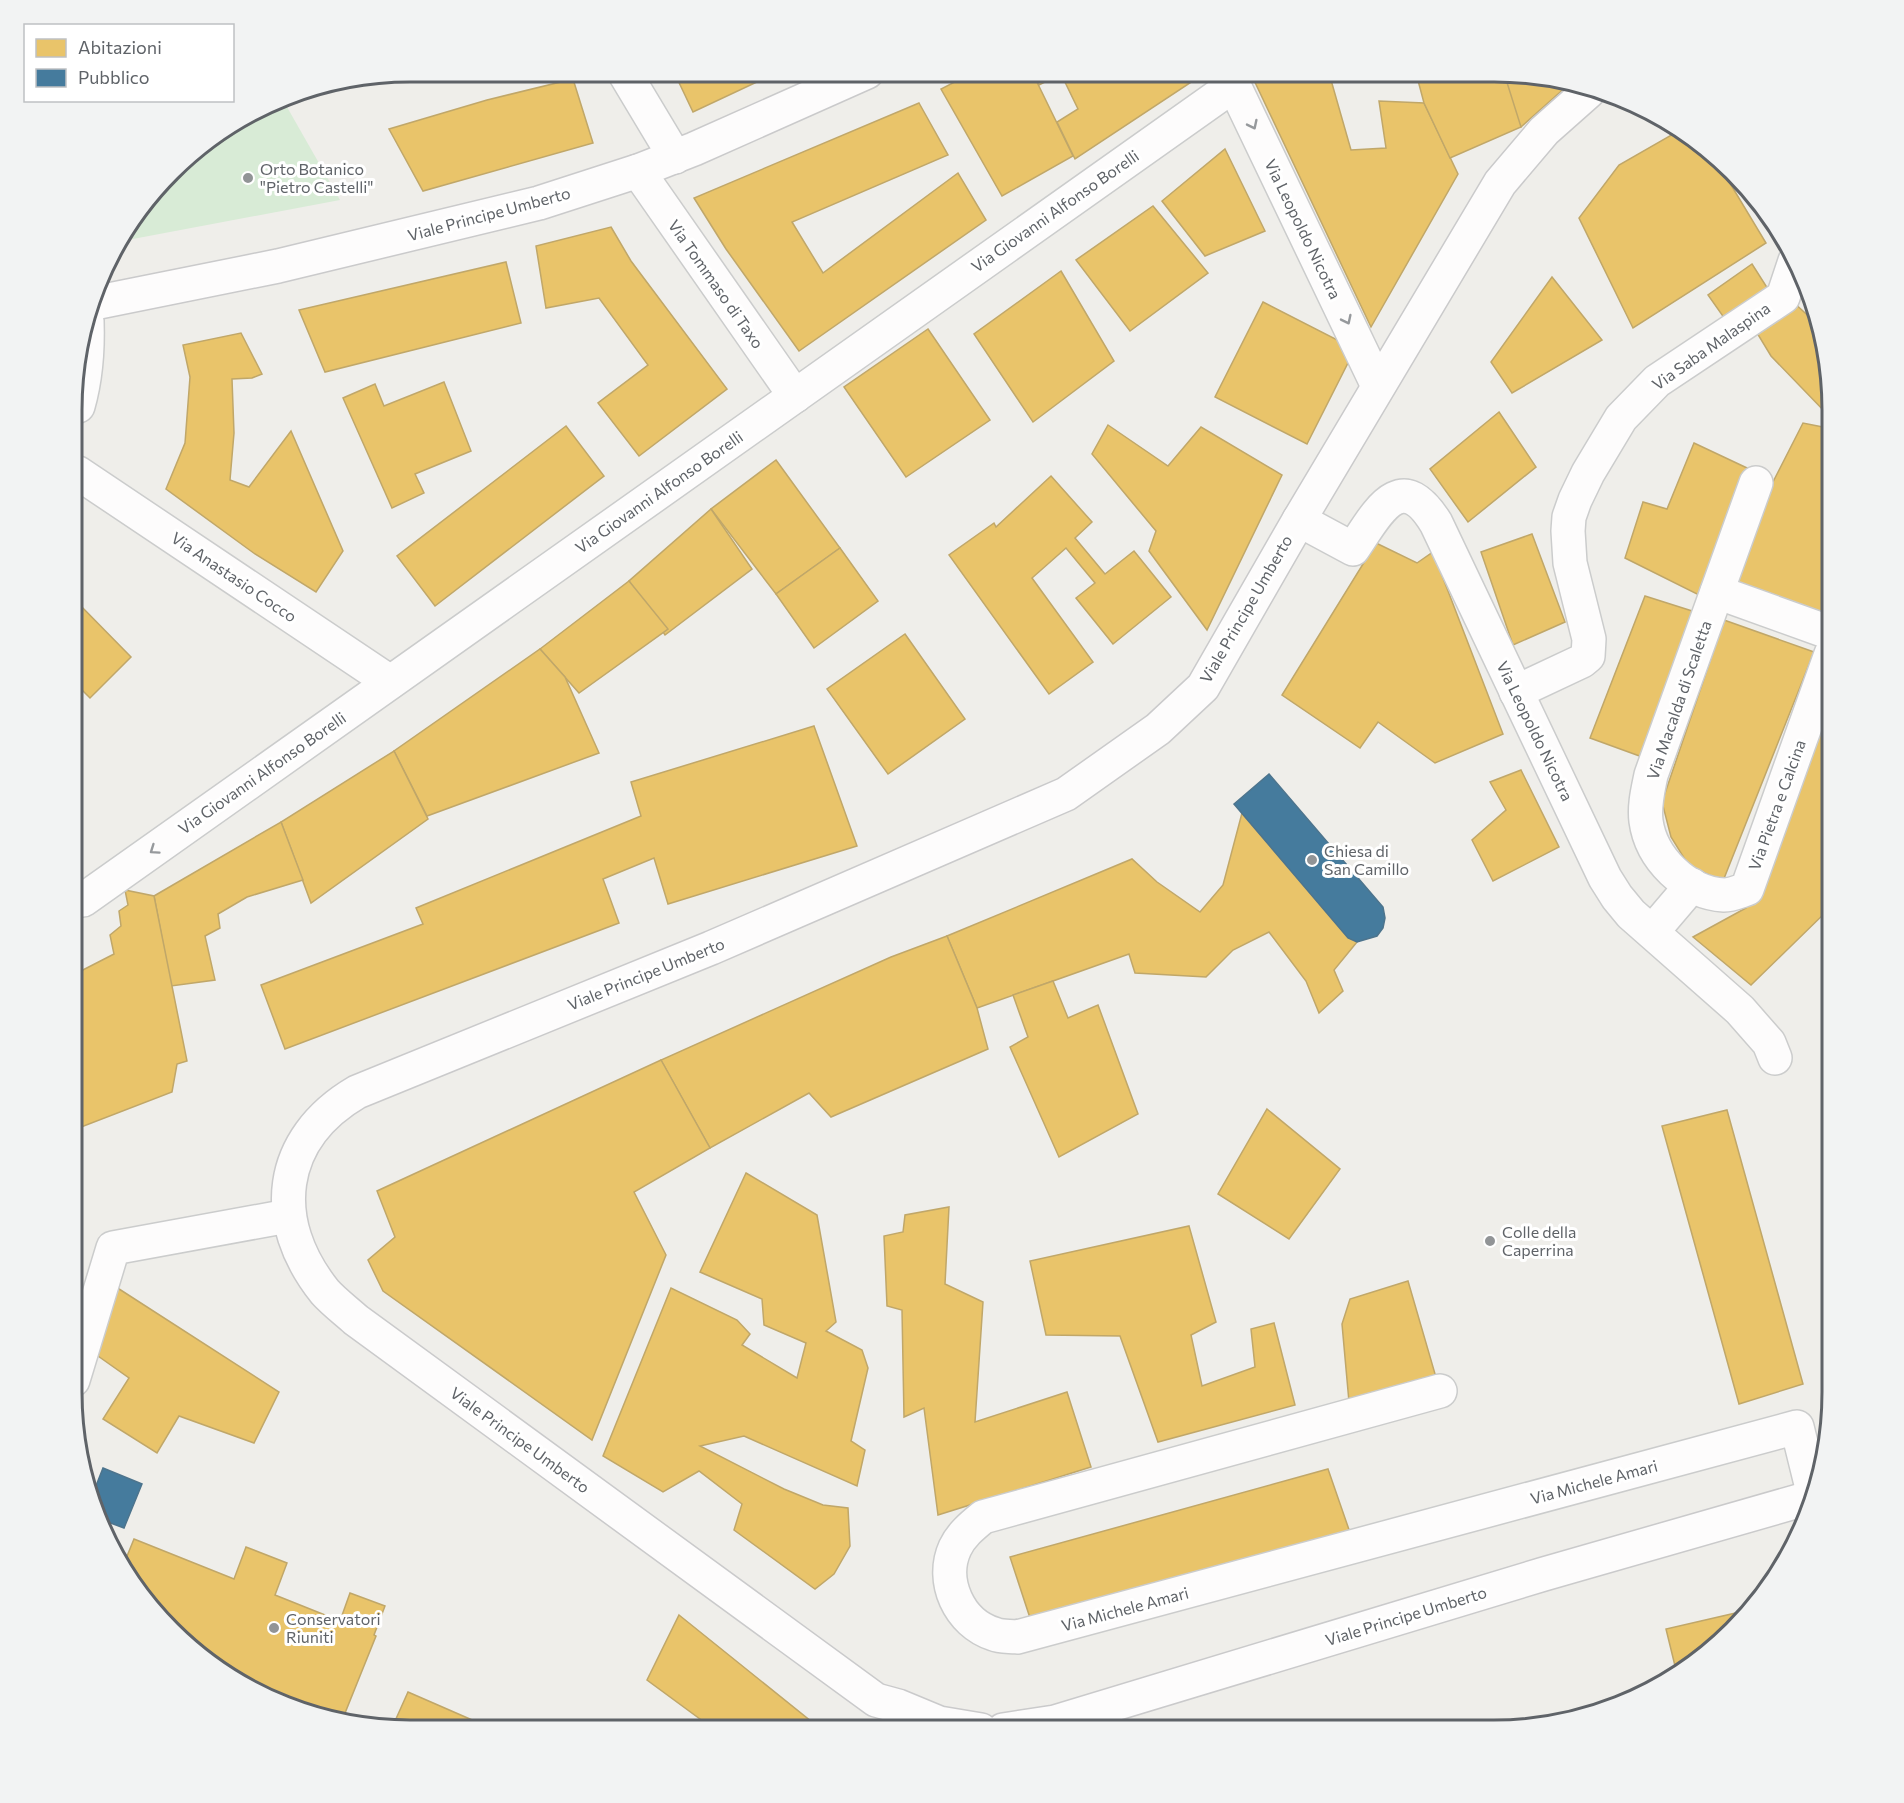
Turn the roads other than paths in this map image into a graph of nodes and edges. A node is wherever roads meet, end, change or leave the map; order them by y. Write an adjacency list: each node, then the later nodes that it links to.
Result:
1 (630, 82): 6 (street)
2 (844, 82): 6 (street, Viale Principe Umberto)
3 (1227, 82): 13 (street, Via Giovanni Alfonso Borelli)
4 (1232, 82): 11 (street, Via Leopoldo Nicotra, one-way to 11)
5 (1584, 96): 11 (street, Viale Principe Umberto)
6 (675, 157): 7 (street, Viale Principe Umberto)
7 (638, 171): 9 (street, Viale Principe Umberto); 13 (street, Via Tommaso di Taxo)
8 (1791, 272): 21 (street, Via Saba Malaspina)
9 (101, 302)
10 (87, 356): 12 (street)
11 (1378, 386): 16 (street, Viale Principe Umberto)
12 (83, 389)
13 (795, 396): 20 (street, Via Giovanni Alfonso Borelli)
14 (82, 476): 20 (street, Via Anastasio Cocco)
15 (1756, 483): 17 (street, Via Macalda di Scaletta)
16 (1299, 520): 21 (street, Via Leopoldo Nicotra); 27 (street, Viale Principe Umberto)
17 (1717, 592): 18 (street); 22 (street, Via Macalda di Scaletta)
18 (1822, 630)
19 (1822, 679): 23 (street, Via Pietra e Calcina)
20 (390, 682): 24 (street, Via Giovanni Alfonso Borelli, one-way to 24)
21 (1516, 692): 25 (street, Via Leopoldo Nicotra)
22 (1692, 885): 23 (street, Via Macalda di Scaletta); 25 (street)
23 (1747, 889)
24 (82, 896)
25 (1652, 932): 26 (street, Via Leopoldo Nicotra)
26 (1775, 1058)
27 (288, 1216): 28 (street); 32 (street, Viale Principe Umberto)
28 (82, 1350)
29 (1440, 1391): 30 (street, Via Michele Amari)
30 (1810, 1479)
31 (1803, 1500): 33 (street, Viale Principe Umberto)
32 (924, 1720)
33 (1062, 1720)

